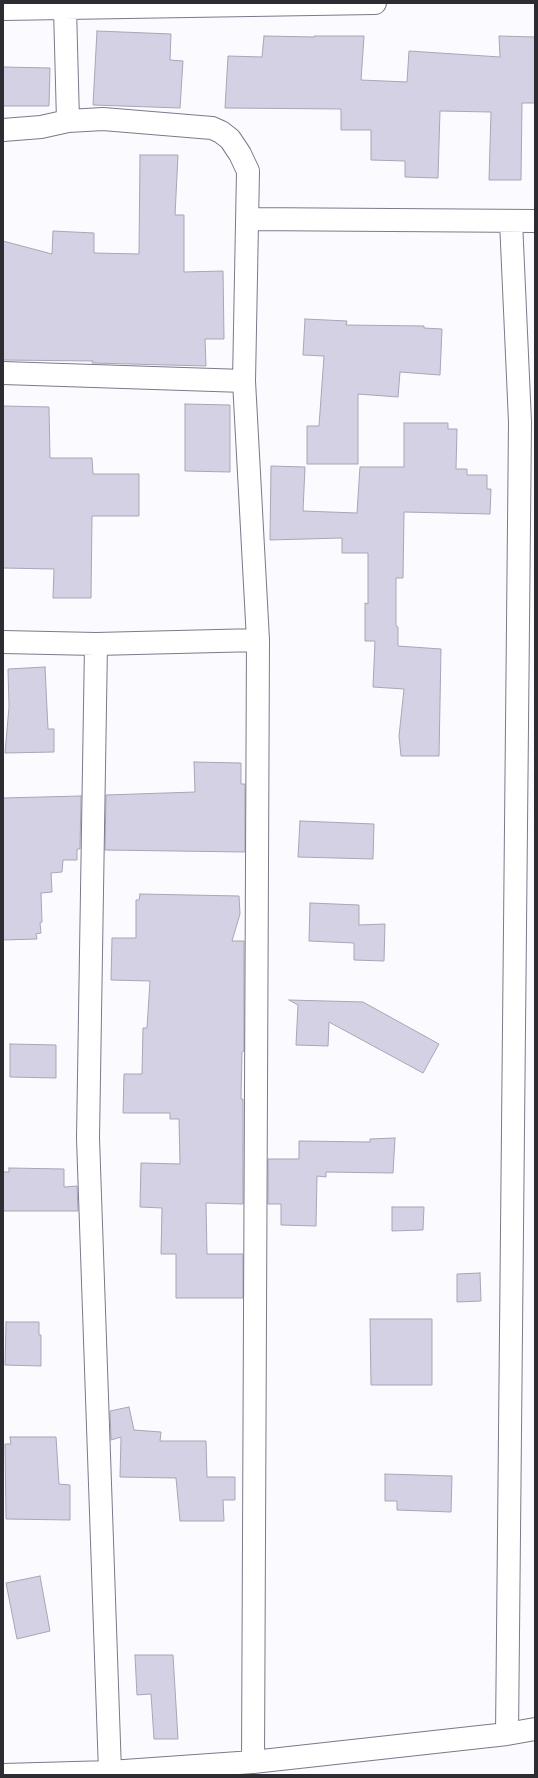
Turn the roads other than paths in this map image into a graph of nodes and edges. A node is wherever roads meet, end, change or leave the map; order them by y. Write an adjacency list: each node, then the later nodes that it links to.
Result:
1 (375, 3): 2 (street)
2 (66, 8): 3 (street); 4 (street)
3 (3, 9)
4 (68, 121): 5 (street); 6 (street)
5 (3, 130)
6 (248, 219): 7 (street); 10 (street)
7 (512, 221): 8 (street); 11 (street)
8 (535, 221)
9 (3, 373): 10 (street)
10 (244, 381): 12 (street)
11 (527, 423): 16 (street)
12 (258, 640): 14 (street); 17 (street)
13 (3, 642): 14 (street)
14 (96, 644): 18 (street)
15 (535, 1729): 16 (street)
16 (507, 1734): 17 (street)
17 (253, 1762): 18 (street)
18 (110, 1772): 19 (street)
19 (3, 1775)

